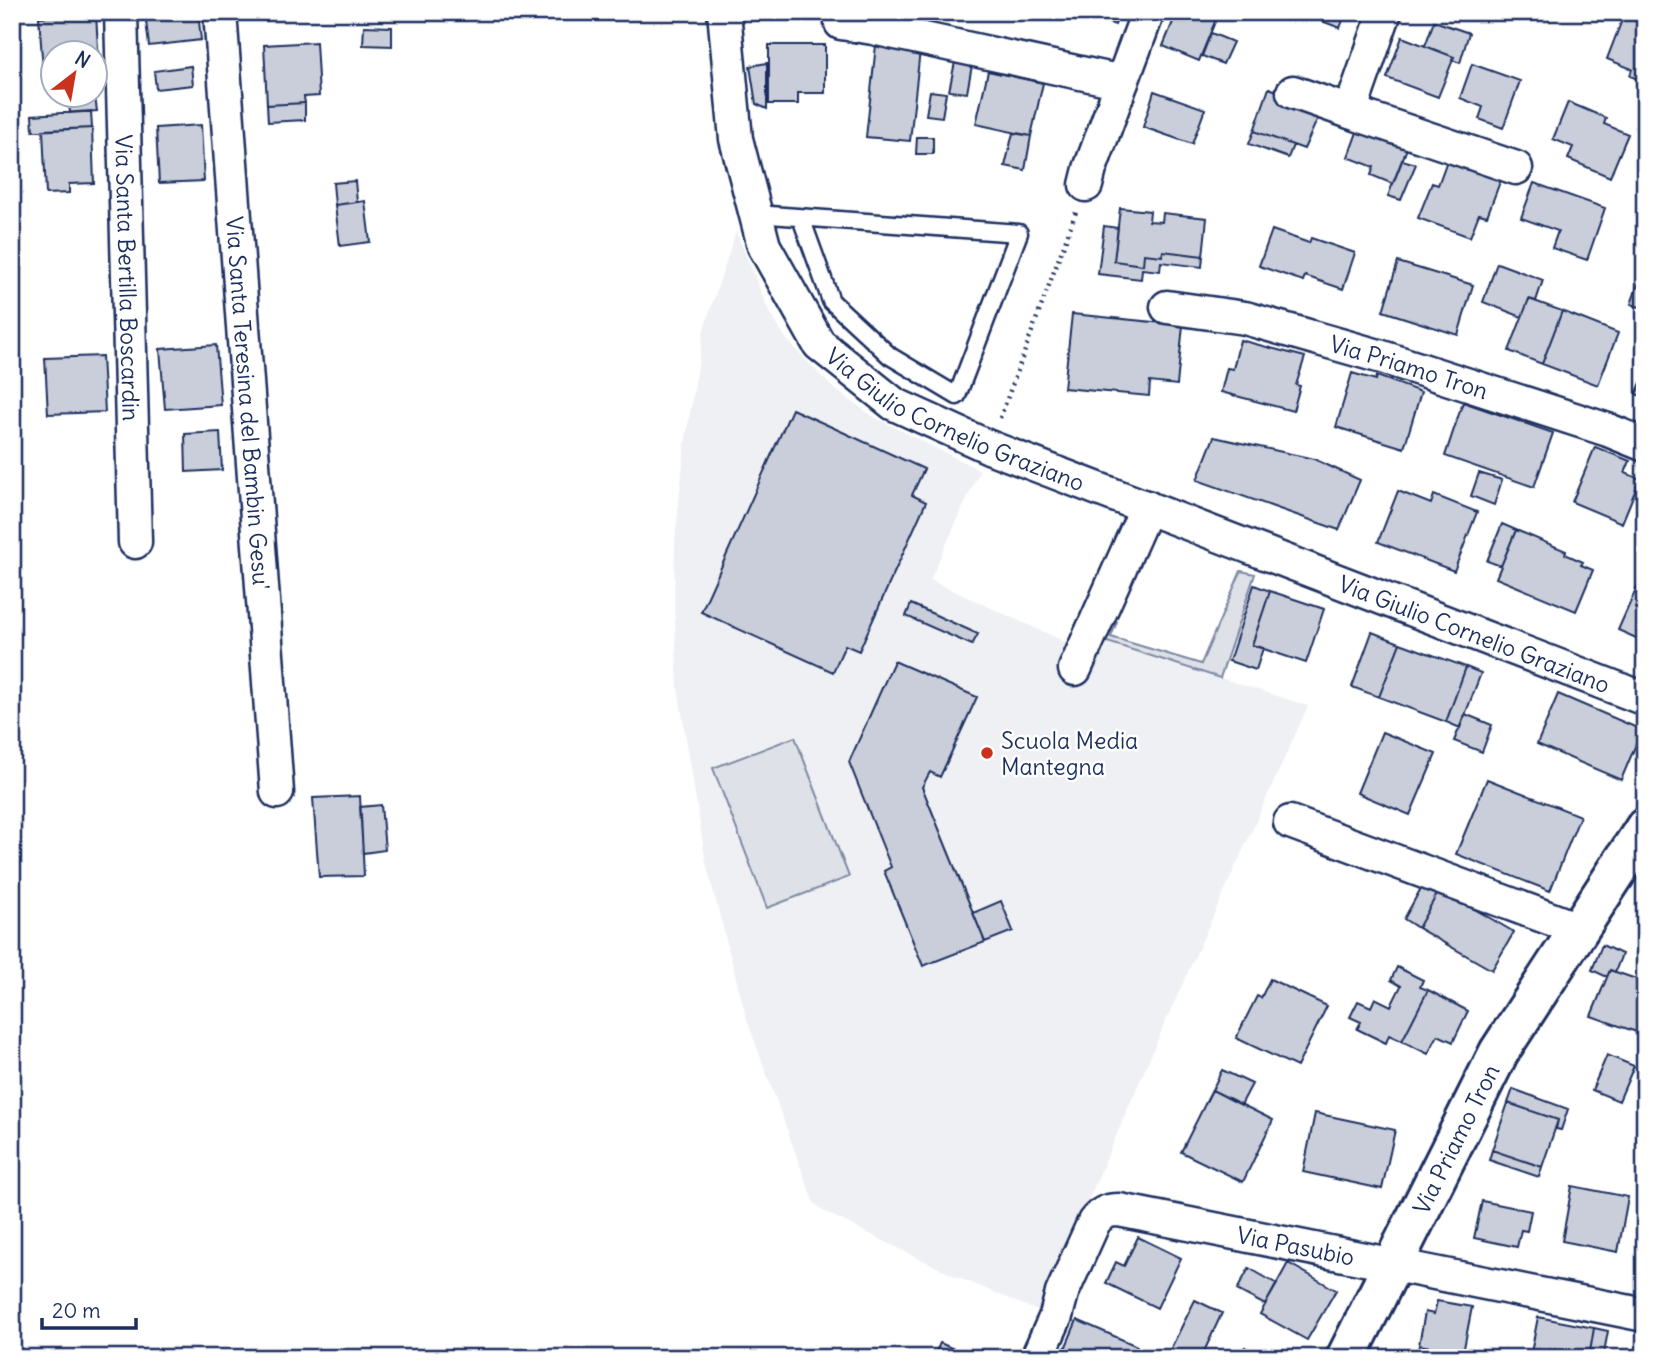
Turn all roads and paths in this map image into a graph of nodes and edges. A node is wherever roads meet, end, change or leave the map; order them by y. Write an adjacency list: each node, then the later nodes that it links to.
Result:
1 (121, 12): 18 (street, Via Santa Bertilla Boscardin)
2 (220, 12): 21 (street, Via Santa Teresina del Bambin Gesu')
3 (724, 12): 12 (street, Via Giulio Cornelio Graziano)
4 (842, 12): 7 (street)
5 (1148, 12): 7 (street)
6 (1385, 12): 9 (street)
7 (1122, 82): 11 (street)
8 (1293, 92): 9 (street)
9 (1350, 112): 10 (street)
10 (1516, 168)
11 (1086, 185): 16 (path)
12 (756, 214): 13 (lane); 16 (street, Via Giulio Cornelio Graziano)
13 (801, 218): 13 (lane)
14 (1167, 307): 15 (street, Via Priamo Tron)
15 (1645, 445)
16 (989, 447): 17 (street, Via Giulio Cornelio Graziano)
17 (1147, 507): 19 (street); 20 (street, Via Giulio Cornelio Graziano)
18 (135, 542)
19 (1075, 669)
20 (1645, 699)
21 (276, 792)
22 (1290, 822): 24 (street)
23 (1645, 828): 24 (street, Via Priamo Tron)
24 (1578, 929): 25 (street, Via Priamo Tron)
25 (1392, 1265): 26 (street, Via Pasubio); 27 (street, Via Pasubio); 28 (street, Via Priamo Tron)
26 (1645, 1315)
27 (1037, 1358)
28 (1346, 1358)

